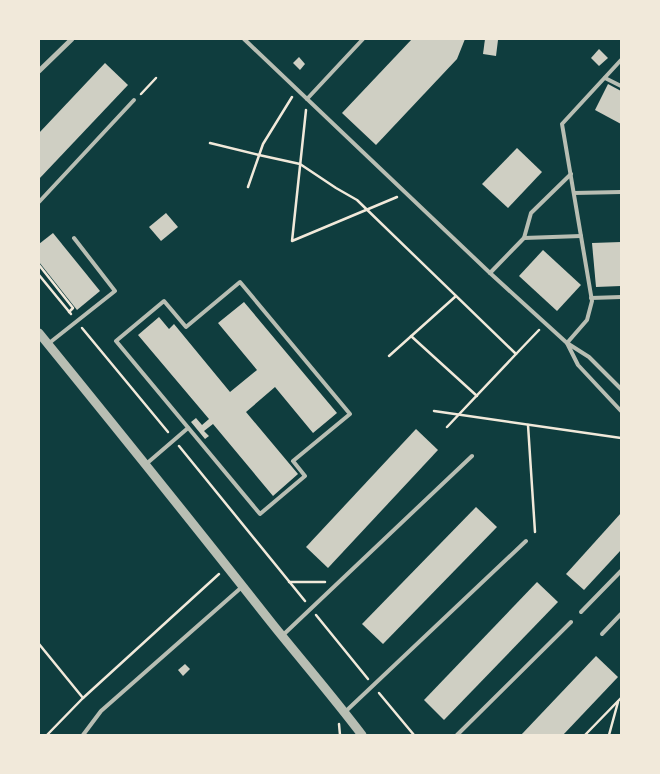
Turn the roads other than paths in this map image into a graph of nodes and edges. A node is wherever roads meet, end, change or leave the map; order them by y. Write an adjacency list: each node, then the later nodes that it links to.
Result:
1 (72, 39): 5 (street)
2 (244, 39): 8 (lane)
3 (364, 39): 8 (lane)
4 (621, 60): 6 (lane)
5 (39, 71)
6 (605, 78): 7 (lane); 10 (lane)
7 (621, 86)
8 (307, 99): 17 (lane)
9 (134, 100): 13 (lane)
10 (571, 174): 12 (lane); 16 (lane)
11 (621, 192): 12 (lane)
12 (574, 194): 14 (lane)
13 (39, 202)
14 (581, 236): 16 (lane); 19 (lane)
15 (74, 238): 22 (lane)
16 (524, 238): 17 (lane)
17 (490, 273): 21 (lane)
18 (621, 297): 19 (lane)
19 (591, 298): 21 (lane)
20 (39, 333): 22 (street)
21 (567, 343): 23 (lane); 24 (lane)
22 (48, 344): 27 (street)
23 (621, 389)
24 (621, 411)
25 (188, 428): 25 (lane); 27 (lane)
26 (472, 456): 35 (lane)
27 (146, 465): 30 (street)
28 (526, 541): 36 (lane)
29 (621, 570): 31 (lane)
30 (243, 586): 35 (street); 37 (lane)
31 (581, 612)
32 (621, 614): 34 (lane)
33 (570, 622): 39 (lane)
34 (602, 634)
35 (282, 635): 36 (street)
36 (345, 712): 38 (street)
37 (84, 735)
38 (362, 735)
39 (457, 735)

